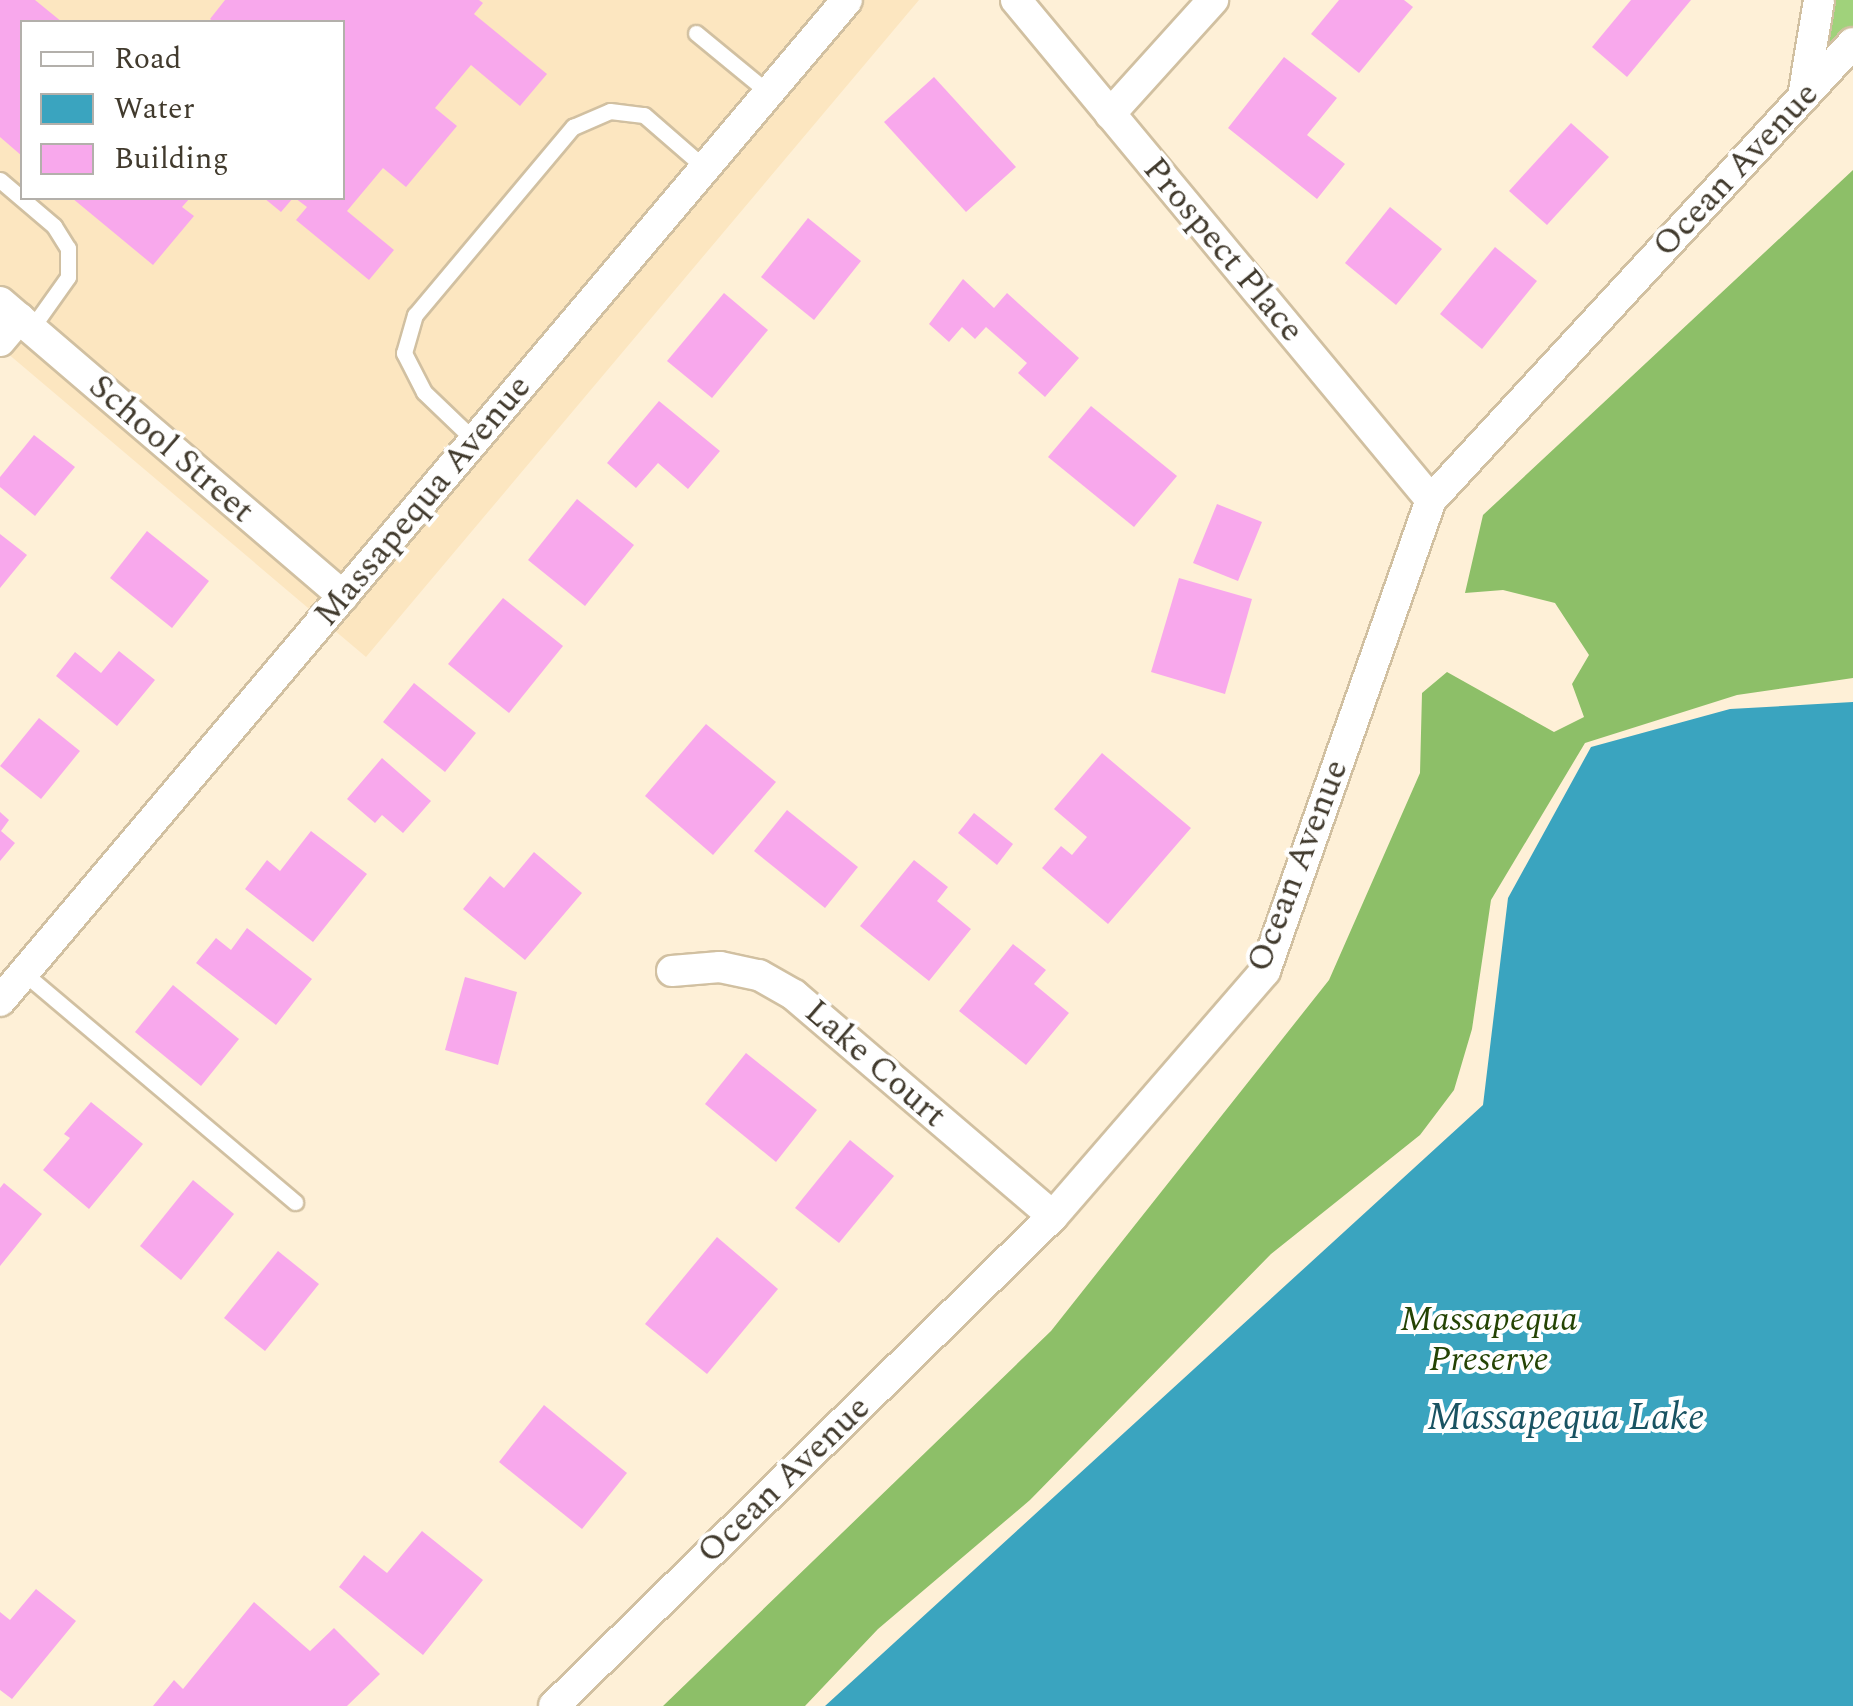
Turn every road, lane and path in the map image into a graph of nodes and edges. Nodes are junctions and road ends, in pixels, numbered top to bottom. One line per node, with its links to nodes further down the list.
1 (847, 0): 7 (street, Massapequa Avenue)
2 (1016, 0): 9 (street, Prospect Place)
3 (1214, 0): 9 (street)
4 (1819, 0): 8 (street)
5 (696, 33): 7 (lane)
6 (1853, 43): 8 (street, Ocean Avenue)
7 (769, 92): 10 (street, Massapequa Avenue)
8 (1803, 97): 16 (street, Ocean Avenue)
9 (1110, 114): 16 (street, Prospect Place)
10 (705, 168): 15 (street, Massapequa Avenue); 15 (lane)
11 (0, 180): 12 (lane)
12 (20, 197)
13 (23, 200): 14 (lane)
14 (13, 323): 17 (street, School Street)
15 (474, 440): 17 (street, Massapequa Avenue)
16 (1431, 500): 22 (street, Ocean Avenue)
17 (342, 596): 19 (street, Massapequa Avenue)
18 (672, 971): 22 (street, Lake Court)
19 (24, 973): 20 (street, Massapequa Avenue); 21 (lane)
20 (0, 1002)
21 (296, 1202)
22 (1053, 1216): 23 (street, Ocean Avenue)
23 (554, 1706)

